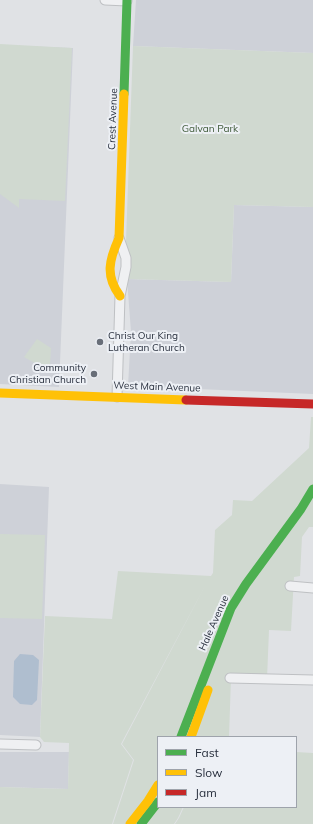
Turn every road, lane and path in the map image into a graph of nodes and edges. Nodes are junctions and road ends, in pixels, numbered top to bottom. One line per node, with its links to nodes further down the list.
1 (105, 0): 2 (street)
2 (127, 1): 3 (main road, Crest Avenue)
3 (119, 238): 4 (street, Crest Avenue); 4 (main road, Crest Avenue)
4 (120, 296): 6 (street, Crest Avenue)
5 (0, 393): 6 (main road, West Main Avenue)
6 (117, 397): 7 (main road, West Main Avenue)
7 (313, 404)
8 (313, 489): 14 (main road, Hale Avenue)
9 (313, 506): 15 (main road, Hale Avenue)
10 (290, 586): 11 (street)
11 (313, 588)
12 (230, 678): 13 (street)
13 (313, 680)
14 (181, 736)
15 (191, 736)
16 (0, 744): 17 (street)
17 (36, 745)
18 (157, 787): 20 (main road)
19 (157, 803): 21 (main road)
20 (130, 824)
21 (141, 824)

